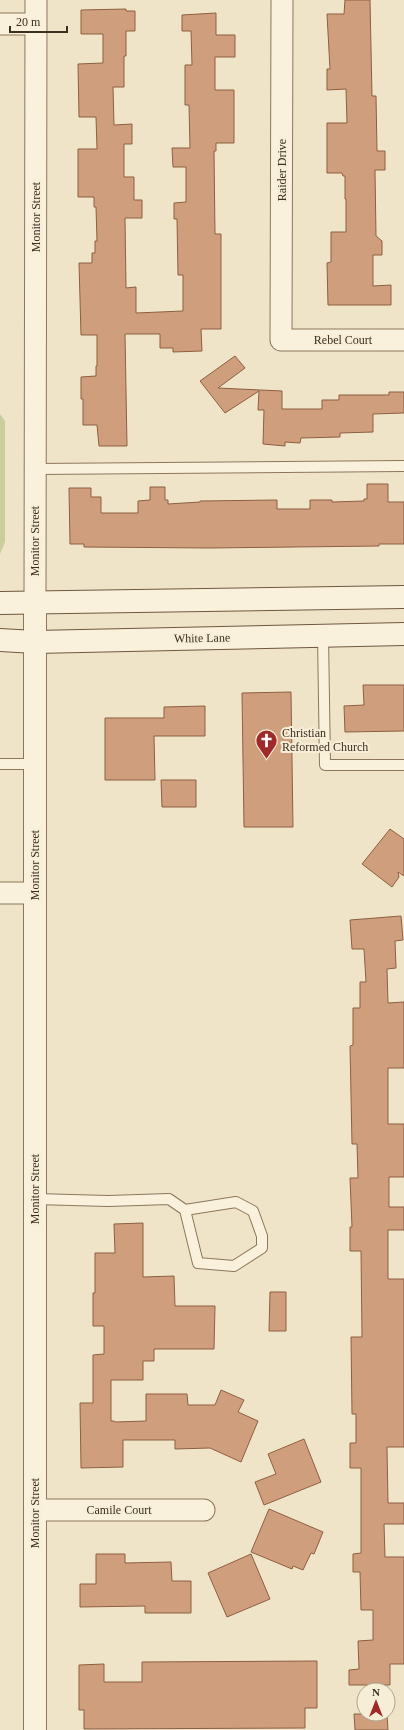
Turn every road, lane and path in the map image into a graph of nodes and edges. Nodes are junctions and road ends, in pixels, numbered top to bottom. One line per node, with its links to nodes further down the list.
1 (36, 0): 4 (street, Monitor Street)
2 (282, 0): 5 (street, Raider Drive)
3 (0, 24): 4 (street)
4 (36, 24): 8 (street, Monitor Street)
5 (281, 340): 6 (street, Rebel Court)
6 (404, 340)
7 (404, 466): 8 (lane)
8 (36, 469): 11 (street, Monitor Street)
9 (404, 597): 11 (street)
10 (0, 602): 11 (street)
11 (35, 602): 15 (street, Monitor Street)
12 (404, 634): 13 (street, White Lane)
13 (323, 635): 15 (street, White Lane); 18 (lane)
14 (0, 640): 15 (street, White Lane)
15 (35, 642): 17 (street, Monitor Street)
16 (0, 764): 17 (lane)
17 (35, 764): 20 (street, Monitor Street)
18 (404, 765)
19 (0, 893): 20 (street)
20 (35, 893): 21 (street, Monitor Street)
21 (35, 1199): 22 (lane); 23 (street, Monitor Street)
22 (185, 1210): 22 (lane)
23 (35, 1510): 24 (street, Camile Court); 25 (street, Monitor Street)
24 (204, 1510)
25 (35, 1730)

